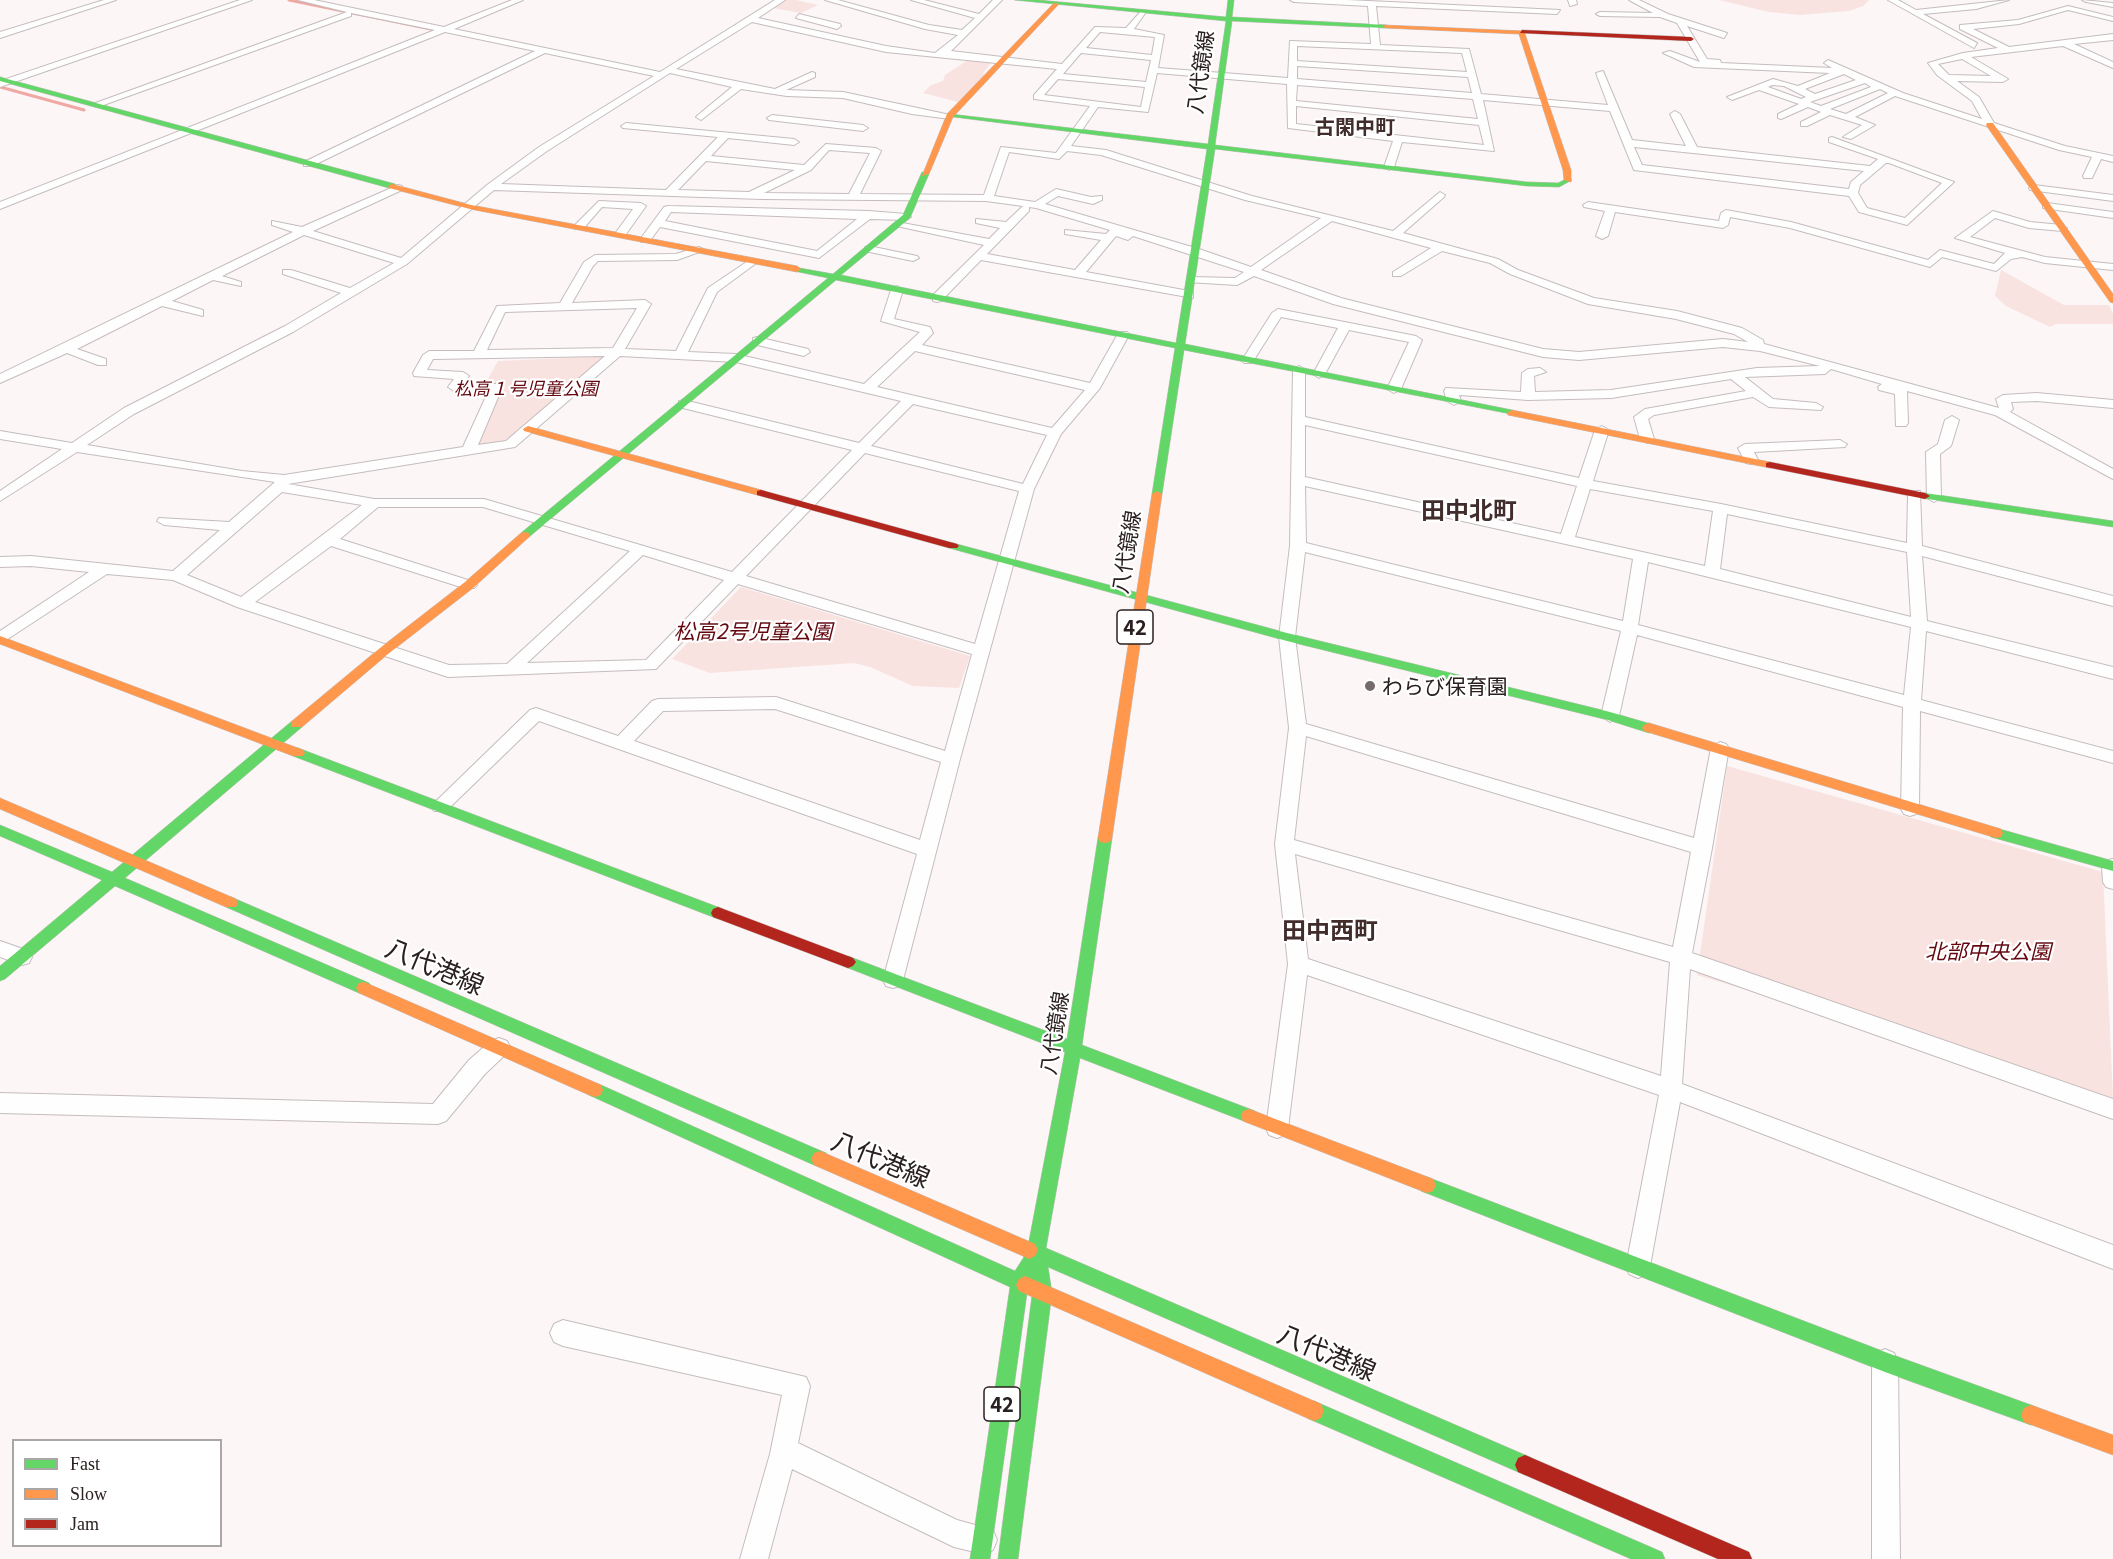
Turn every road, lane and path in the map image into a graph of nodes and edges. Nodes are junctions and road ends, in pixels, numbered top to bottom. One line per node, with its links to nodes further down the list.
1 (112, 0): 43 (street)
2 (248, 0): 78 (street)
3 (302, 0): 37 (street)
4 (519, 0): 37 (street)
5 (781, 0): 35 (street)
6 (915, 0): 30 (street)
7 (998, 0): 30 (street)
8 (1018, 0): 17 (street)
9 (1230, 0): 31 (street, 八代鏡線 / 42)
10 (1294, 0): 20 (street)
11 (1511, 0): 22 (street)
12 (1633, 0): 29 (street)
13 (2005, 0): 25 (street)
14 (2071, 0): 21 (street)
15 (2086, 0): 21 (street)
16 (1932, 1): 18 (street)
17 (1057, 2): 23 (street); 61 (street)
18 (1895, 2): 25 (street)
19 (823, 3): 28 (street); 42 (street)
20 (1372, 4): 22 (street); 36 (street)
21 (2113, 7)
22 (1514, 10): 24 (street); 40 (street)
23 (1142, 12): 31 (street); 39 (street)
24 (1557, 12)
25 (1916, 12): 57 (street)
26 (348, 14): 97 (street)
27 (1600, 14): 29 (street)
28 (799, 16): 34 (street); 38 (street)
29 (1665, 16): 33 (street)
30 (981, 17): 42 (street)
31 (1229, 19): 36 (street); 75 (street, 八代鏡線 / 42)
32 (2113, 20): 54 (street)
33 (1681, 22): 44 (street); 48 (street)
34 (779, 25): 35 (street); 56 (street)
35 (747, 26): 70 (street)
36 (1375, 26): 40 (street); 52 (street)
37 (443, 30): 53 (street); 112 (street)
38 (850, 30)
39 (1128, 32): 55 (street); 60 (street)
40 (1522, 32): 48 (street); 93 (street)
41 (861, 33): 56 (street)
42 (964, 33): 56 (street)
43 (0, 35)
44 (1724, 35)
45 (780, 36): 47 (street)
46 (2113, 37): 49 (street)
47 (789, 38)
48 (1691, 39): 66 (street)
49 (2095, 39): 50 (street); 51 (street)
50 (2061, 42): 54 (street); 63 (street)
51 (2113, 46)
52 (1376, 47): 62 (street); 73 (street)
53 (546, 49): 70 (street); 127 (street)
54 (2007, 49): 57 (street)
55 (1079, 50): 60 (street); 65 (street)
56 (946, 51): 61 (street)
57 (1986, 52): 59 (street)
58 (1667, 53): 64 (street)
59 (1963, 56): 76 (street); 76 (street)
60 (1155, 58): 68 (street)
61 (1002, 59): 65 (street); 102 (street)
62 (1292, 63): 73 (street); 79 (street)
63 (2113, 65)
64 (1721, 66): 67 (street); 80 (street)
65 (1064, 67): 74 (street)
66 (1841, 68): 69 (street); 77 (street); 85 (street); 88 (street)
67 (1783, 69): 69 (street); 80 (street)
68 (1153, 70): 75 (street); 81 (street)
69 (1814, 70): 83 (street)
70 (667, 73): 82 (street); 135 (street)
71 (1600, 73): 98 (street)
72 (812, 75): 86 (street)
73 (1471, 75): 90 (street)
74 (1056, 76): 81 (street); 96 (street)
75 (1222, 76): 79 (street); 120 (street, 八代鏡線 / 42)
76 (1947, 78): 108 (street)
77 (1864, 80): 84 (street); 92 (street)
78 (2, 82): 97 (street)
79 (1292, 82): 90 (street); 95 (street)
80 (1759, 83): 83 (street); 91 (street)
81 (1150, 85): 96 (street)
82 (738, 86): 86 (street); 104 (street)
83 (1777, 86): 85 (street); 92 (street); 94 (street)
84 (1878, 87): 88 (street); 100 (street)
85 (1798, 89): 92 (street)
86 (777, 91): 87 (street)
87 (799, 93): 89 (street); 111 (street)
88 (1895, 93): 105 (street); 108 (street)
89 (843, 95): 99 (street); 102 (street)
90 (1478, 97): 93 (street); 106 (street)
91 (1732, 97)
92 (1808, 101): 100 (street); 103 (street)
93 (1544, 102): 98 (street); 128 (street)
94 (1758, 102)
95 (1291, 103): 106 (street); 116 (street)
96 (1096, 104): 113 (street)
97 (95, 105): 112 (street)
98 (1614, 108): 119 (street)
99 (828, 109)
100 (1825, 111): 105 (street); 107 (street)
101 (1675, 114): 122 (street)
102 (950, 116): 113 (street); 152 (street)
103 (1781, 116)
104 (701, 117)
105 (1847, 118): 110 (street); 115 (street)
106 (1483, 122): 116 (street)
107 (1804, 124)
108 (1990, 125): 123 (street); 137 (street)
109 (626, 126): 114 (street)
110 (1831, 127)
111 (863, 128)
112 (190, 130): 127 (street); 148 (street)
113 (1078, 130): 120 (street); 121 (street)
114 (726, 135): 118 (street); 124 (street)
115 (1848, 137)
116 (1398, 139): 128 (street)
117 (1832, 140): 126 (street)
118 (794, 142)
119 (1628, 143): 122 (street); 139 (street)
120 (1211, 146): 128 (street); 133 (street, 八代鏡線 / 42)
121 (1065, 148): 133 (street); 143 (street)
122 (1693, 150): 130 (street)
123 (2098, 156): 125 (street); 134 (street)
124 (704, 158): 129 (street); 131 (street)
125 (2113, 159)
126 (1890, 160): 130 (street); 139 (street)
127 (308, 164): 136 (street)
128 (1389, 167)
129 (807, 168): 141 (street); 142 (street)
130 (1873, 169): 139 (street)
131 (683, 180): 132 (street); 138 (street)
132 (702, 181)
133 (1206, 184): 155 (street); 173 (street, 八代鏡線 / 42)
134 (2091, 186): 137 (street); 145 (street)
135 (491, 187): 138 (street); 150 (street)
136 (398, 188): 150 (street); 162 (street)
137 (2034, 188): 149 (street)
138 (670, 192): 141 (street)
139 (1853, 193)
140 (1440, 195): 165 (street)
141 (749, 196): 142 (street)
142 (853, 197): 152 (street)
143 (988, 198): 146 (street); 152 (street)
144 (1098, 198): 146 (street)
145 (2113, 198)
146 (1037, 205): 173 (street)
147 (1588, 205): 151 (street)
148 (0, 206)
149 (2047, 206): 154 (street); 161 (street)
150 (470, 207): 160 (street); 178 (street)
151 (1611, 208): 166 (street); 174 (street)
152 (908, 211): 153 (street); 159 (street); 169 (street); 171 (street)
153 (869, 214): 158 (street); 158 (street)
154 (2113, 215)
155 (1330, 217): 165 (street); 182 (street)
156 (980, 221): 159 (street)
157 (276, 223): 162 (street)
158 (658, 223): 168 (street)
159 (1009, 226): 169 (street)
160 (579, 227): 164 (street); 164 (street)
161 (2062, 228): 174 (street); 179 (street)
162 (303, 231): 178 (street); 185 (street)
163 (1069, 232): 167 (street)
164 (620, 235): 168 (street)
165 (1395, 235): 170 (street)
166 (1602, 236)
167 (1109, 238): 173 (street); 183 (street)
168 (645, 240): 172 (street)
169 (993, 243): 175 (street)
170 (1440, 247): 184 (street); 202 (street)
171 (869, 249): 176 (street); 186 (street)
172 (699, 250): 177 (street); 195 (street)
173 (1194, 254): 182 (street); 187 (street, 八代鏡線 / 42)
174 (2022, 254): 179 (street)
175 (980, 256): 183 (street); 192 (street)
176 (913, 258)
177 (751, 261): 186 (street); 206 (street)
178 (403, 262): 190 (street)
179 (2087, 263): 180 (street); 193 (street)
180 (2113, 267)
181 (287, 272): 190 (street)
182 (1255, 272): 187 (street); 202 (street)
183 (1078, 274): 191 (street)
184 (1397, 274)
185 (211, 276): 188 (street); 194 (street)
186 (837, 277): 189 (street); 199 (street)
187 (1191, 279): 191 (street, 八代鏡線 / 42)
188 (237, 284)
189 (897, 290): 192 (street); 200 (street)
190 (352, 292): 239 (street)
191 (1189, 295): 201 (street, 八代鏡線 / 42)
192 (937, 298): 198 (street)
193 (2113, 300)
194 (160, 301): 196 (street); 203 (street)
195 (564, 306): 204 (street); 207 (street)
196 (199, 313)
197 (1345, 326): 209 (street); 214 (street); 219 (street)
198 (1123, 335): 201 (street); 217 (street)
199 (757, 341): 205 (street); 208 (street)
200 (911, 346): 217 (street); 218 (street)
201 (1182, 347): 209 (street); 272 (street, 八代鏡線 / 42)
202 (1761, 347): 211 (street)
203 (66, 349): 210 (street); 216 (street)
204 (617, 352): 206 (street); 207 (street); 233 (street)
205 (804, 352)
206 (681, 353): 208 (street)
207 (478, 355): 241 (street)
208 (736, 358): 218 (street); 225 (street)
209 (1248, 360): 212 (street)
210 (102, 362)
211 (1826, 367): 215 (street); 228 (street); 232 (street)
212 (1299, 370): 214 (street); 230 (street)
213 (1528, 372): 221 (street)
214 (1319, 374): 219 (street)
215 (1734, 375): 220 (street); 221 (street)
216 (0, 379)
217 (1094, 388): 235 (street)
218 (867, 389): 222 (street)
219 (1394, 389): 223 (street)
220 (1756, 393): 227 (street); 237 (street)
221 (1528, 396): 223 (street)
222 (909, 400): 235 (street); 240 (street)
223 (1454, 401): 234 (street)
224 (2098, 403): 226 (street); 228 (street); 229 (street)
225 (684, 404): 240 (street); 242 (street)
226 (2113, 404)
227 (1816, 407)
228 (2000, 412): 244 (street)
229 (2113, 417)
230 (1298, 418): 245 (street); 247 (street)
231 (1952, 420): 251 (street)
232 (1901, 423)
233 (528, 429): 241 (street); 242 (street)
234 (1602, 430): 237 (street); 247 (street)
235 (1055, 433): 248 (street)
236 (0, 435): 239 (street)
237 (1647, 440): 243 (street)
238 (1832, 443): 243 (street)
239 (75, 446): 246 (street); 250 (street)
240 (863, 448): 248 (street); 253 (street)
241 (468, 452): 246 (street)
242 (624, 454): 253 (street); 255 (street)
243 (1751, 460): 249 (street)
244 (2113, 475)
245 (1298, 480): 260 (street); 261 (street)
246 (281, 483): 252 (street); 258 (street)
247 (1585, 484): 254 (street); 260 (street)
248 (1027, 489): 265 (street)
249 (1915, 494): 251 (street); 263 (street)
250 (0, 497)
251 (1934, 498): 257 (street)
252 (374, 503): 255 (street); 259 (street)
253 (806, 506): 265 (street); 270 (street)
254 (1721, 508): 263 (street); 268 (street)
255 (542, 520): 262 (street); 271 (street)
256 (164, 521): 258 (street)
257 (2113, 524)
258 (232, 527): 269 (street)
259 (330, 540): 271 (street); 274 (street)
260 (1567, 540): 264 (street)
261 (1298, 546): 276 (street); 277 (street)
262 (641, 549): 270 (street); 281 (street)
263 (1914, 549): 273 (street); 275 (street)
264 (1641, 556): 268 (street); 276 (street)
265 (1007, 561): 272 (street); 280 (street)
266 (0, 562): 267 (street)
267 (104, 569): 269 (street); 278 (street)
268 (1712, 572): 275 (street)
269 (176, 576): 274 (street)
270 (736, 577): 280 (street); 281 (street)
271 (470, 585): 279 (street)
272 (1140, 596): 277 (street); 308 (street, 八代鏡線 / 42)
273 (2113, 601)
274 (243, 603): 279 (street)
275 (1919, 622): 282 (street); 283 (street)
276 (1630, 628): 283 (street); 284 (street)
277 (1287, 637): 284 (street); 285 (street)
278 (0, 640): 287 (street)
279 (384, 651): 281 (street); 287 (street)
280 (981, 651): 290 (street)
281 (511, 669)
282 (2113, 673)
283 (1912, 705): 289 (street); 293 (street)
284 (1610, 716): 288 (street)
285 (1298, 728): 295 (street); 296 (street)
286 (621, 744): 290 (street); 292 (street); 297 (street)
287 (273, 746): 292 (street); 298 (street)
288 (1720, 748): 293 (street); 296 (street)
289 (2113, 757)
290 (951, 759): 297 (street)
291 (0, 803): 298 (street, 八代港線)
292 (440, 806): 306 (street)
293 (1910, 808): 299 (street)
294 (0, 830): 300 (street)
295 (1284, 843): 303 (street); 304 (street)
296 (1703, 848): 303 (street)
297 (927, 850): 306 (street)
298 (133, 861): 300 (street); 313 (street, 八代港線)
299 (2113, 872)
300 (111, 879): 302 (street); 307 (street)
301 (0, 950): 302 (street)
302 (22, 957): 305 (street)
303 (1681, 957): 309 (street); 311 (street)
304 (1298, 964): 309 (street); 312 (street)
305 (0, 975)
306 (893, 980): 308 (street)
307 (499, 1047): 310 (street); 316 (street)
308 (1074, 1048): 312 (street); 313 (street, 八代鏡線 / 42)
309 (1671, 1089): 314 (street); 315 (street)
310 (0, 1103)
311 (2113, 1109)
312 (1277, 1128): 315 (street)
313 (1035, 1252): 316 (street, 八代鏡線 / 42); 317 (street, 八代鏡線 / 42); 326 (street, 八代港線)
314 (2113, 1257)
315 (1638, 1266): 319 (street)
316 (1020, 1281): 317 (street); 322 (street, 八代鏡線 / 42)
317 (1043, 1293): 323 (street, 八代鏡線 / 42); 325 (street)
318 (563, 1334): 321 (street)
319 (1885, 1362): 320 (street); 327 (street)
320 (2113, 1445)
321 (783, 1454): 322 (street); 324 (street)
322 (982, 1550): 323 (street)
323 (1018, 1556)
324 (754, 1559)
325 (1655, 1559)
326 (1742, 1559)
327 (1886, 1559)

